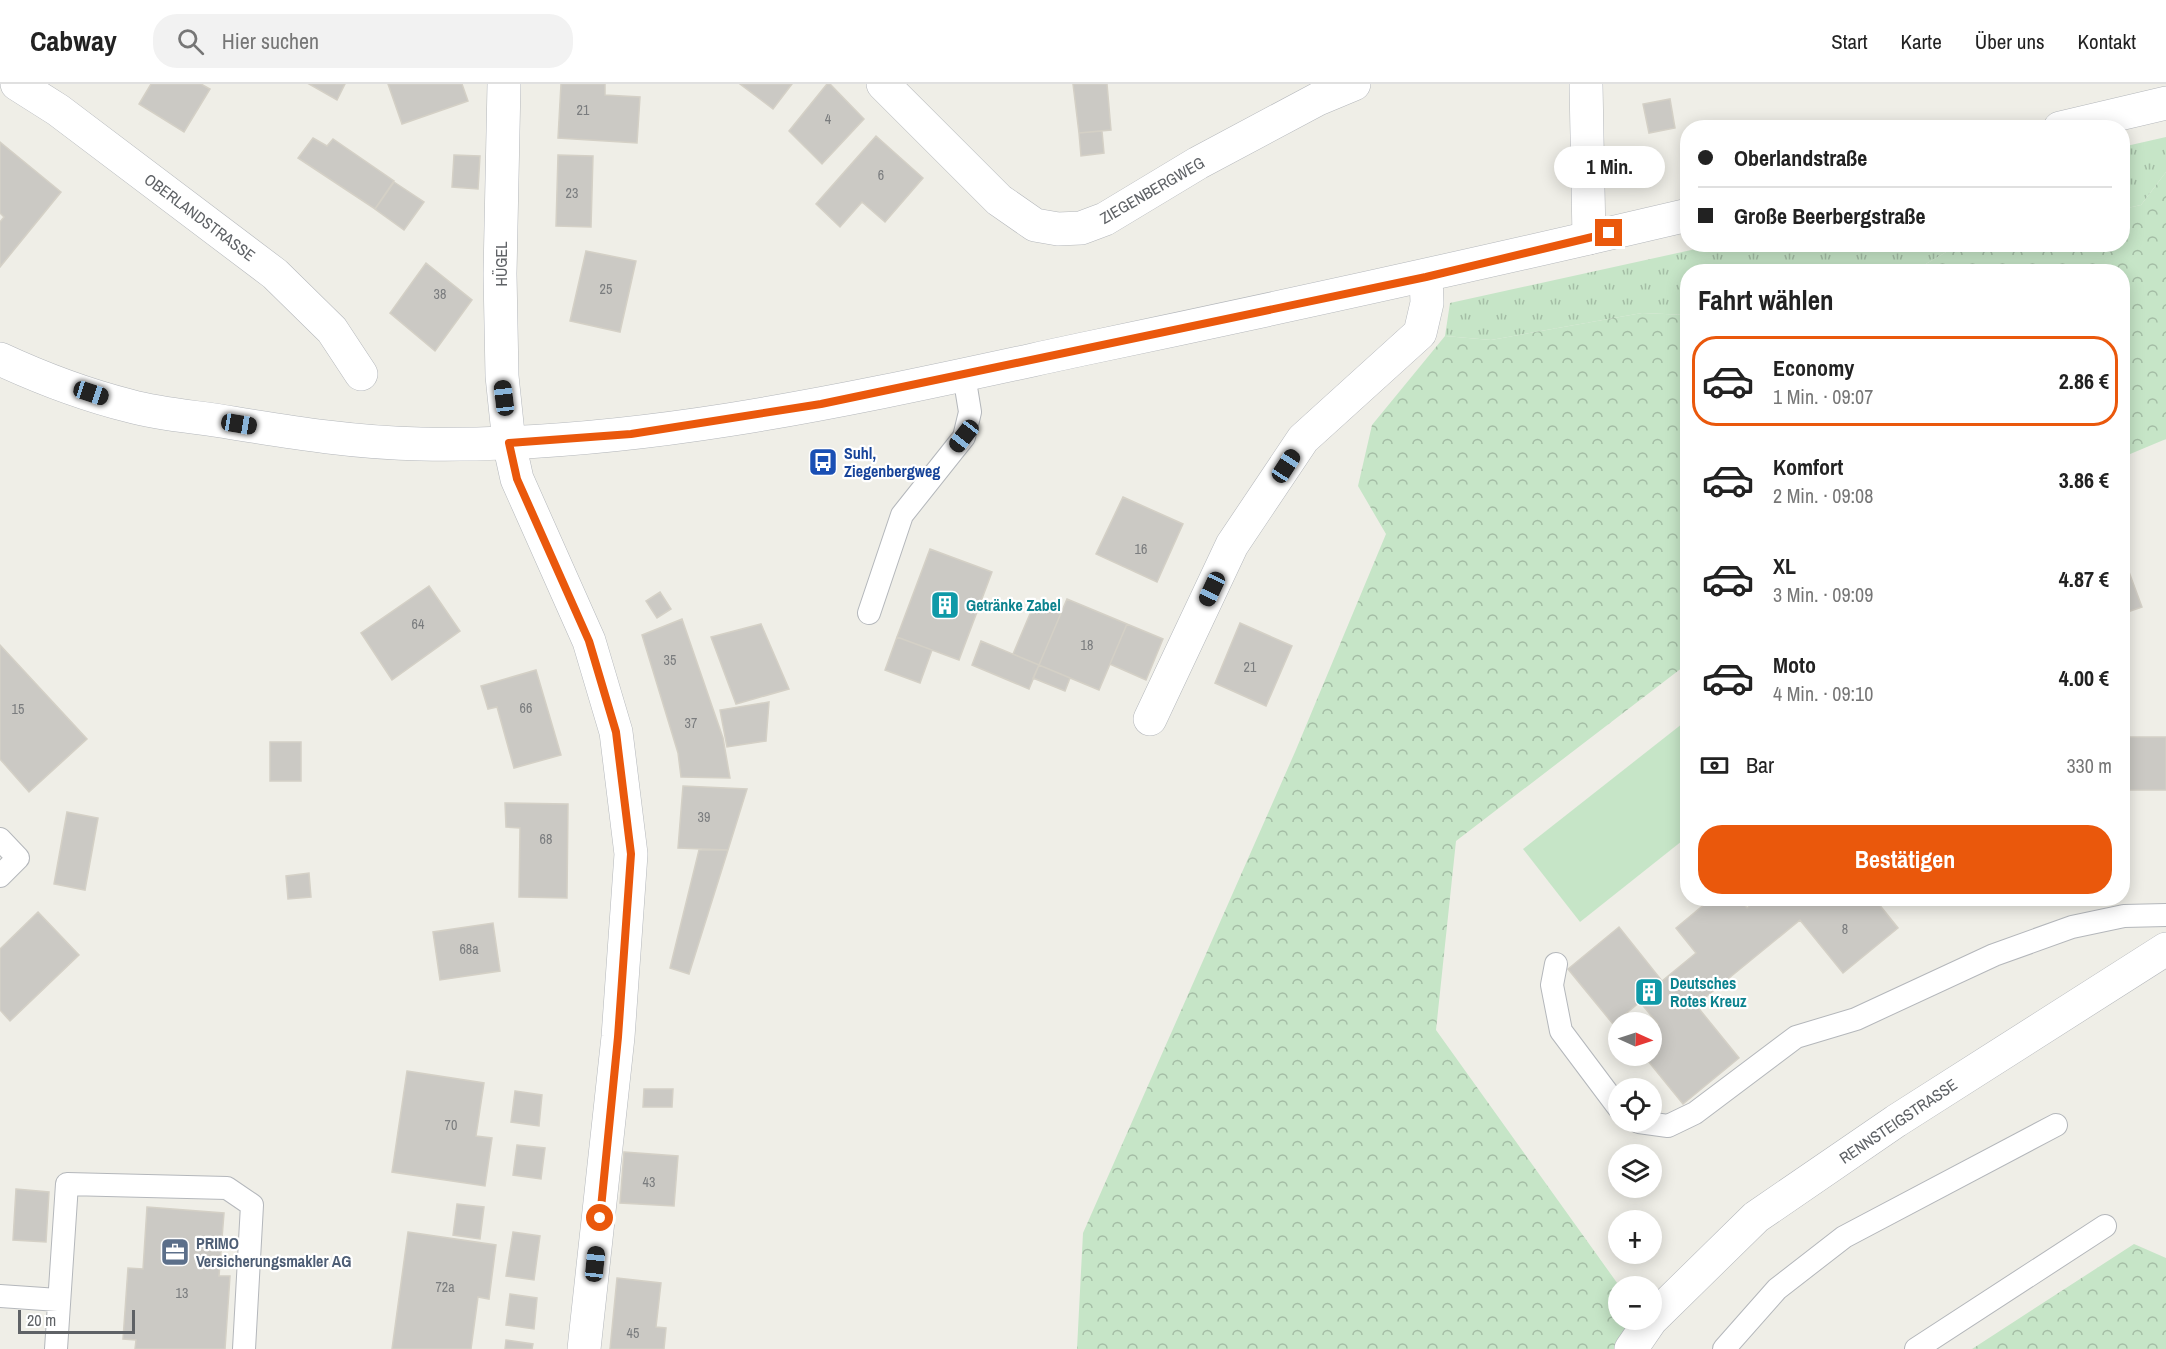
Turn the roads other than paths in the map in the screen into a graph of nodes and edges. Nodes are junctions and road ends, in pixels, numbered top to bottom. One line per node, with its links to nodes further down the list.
1 (17, 84): 12 (street, OBERLANDSTRASSE)
2 (504, 84): 14 (street, HÜGEL)
3 (883, 84): 4 (street, ZIEGENBERGWEG)
4 (1354, 84)
5 (1586, 84): 9 (street)
6 (2166, 103): 7 (street)
7 (2094, 120)
8 (1680, 217): 9 (street)
9 (1589, 238): 10 (street)
10 (1426, 277): 13 (street); 16 (street)
11 (0, 359): 14 (street)
12 (361, 374)
13 (964, 375): 14 (street); 15 (lane)
14 (509, 443): 32 (street)
15 (869, 613)
16 (1150, 719)
17 (0, 839): 18 (lane)
18 (0, 876)
19 (2166, 915): 23 (lane)
20 (2166, 949): 28 (street, RENNSTEIGSTRASSE)
21 (1556, 964): 22 (lane)
22 (1608, 1094)
23 (1662, 1125)
24 (2056, 1125): 34 (lane)
25 (2105, 1226): 35 (lane)
26 (0, 1296): 27 (lane)
27 (58, 1300): 30 (lane); 31 (lane)
28 (1662, 1309)
29 (1644, 1330): 33 (street, RENNSTEIGSTRASSE)
30 (56, 1349)
31 (244, 1349)
32 (584, 1349)
33 (1631, 1349)
34 (1724, 1349)
35 (1916, 1349)

